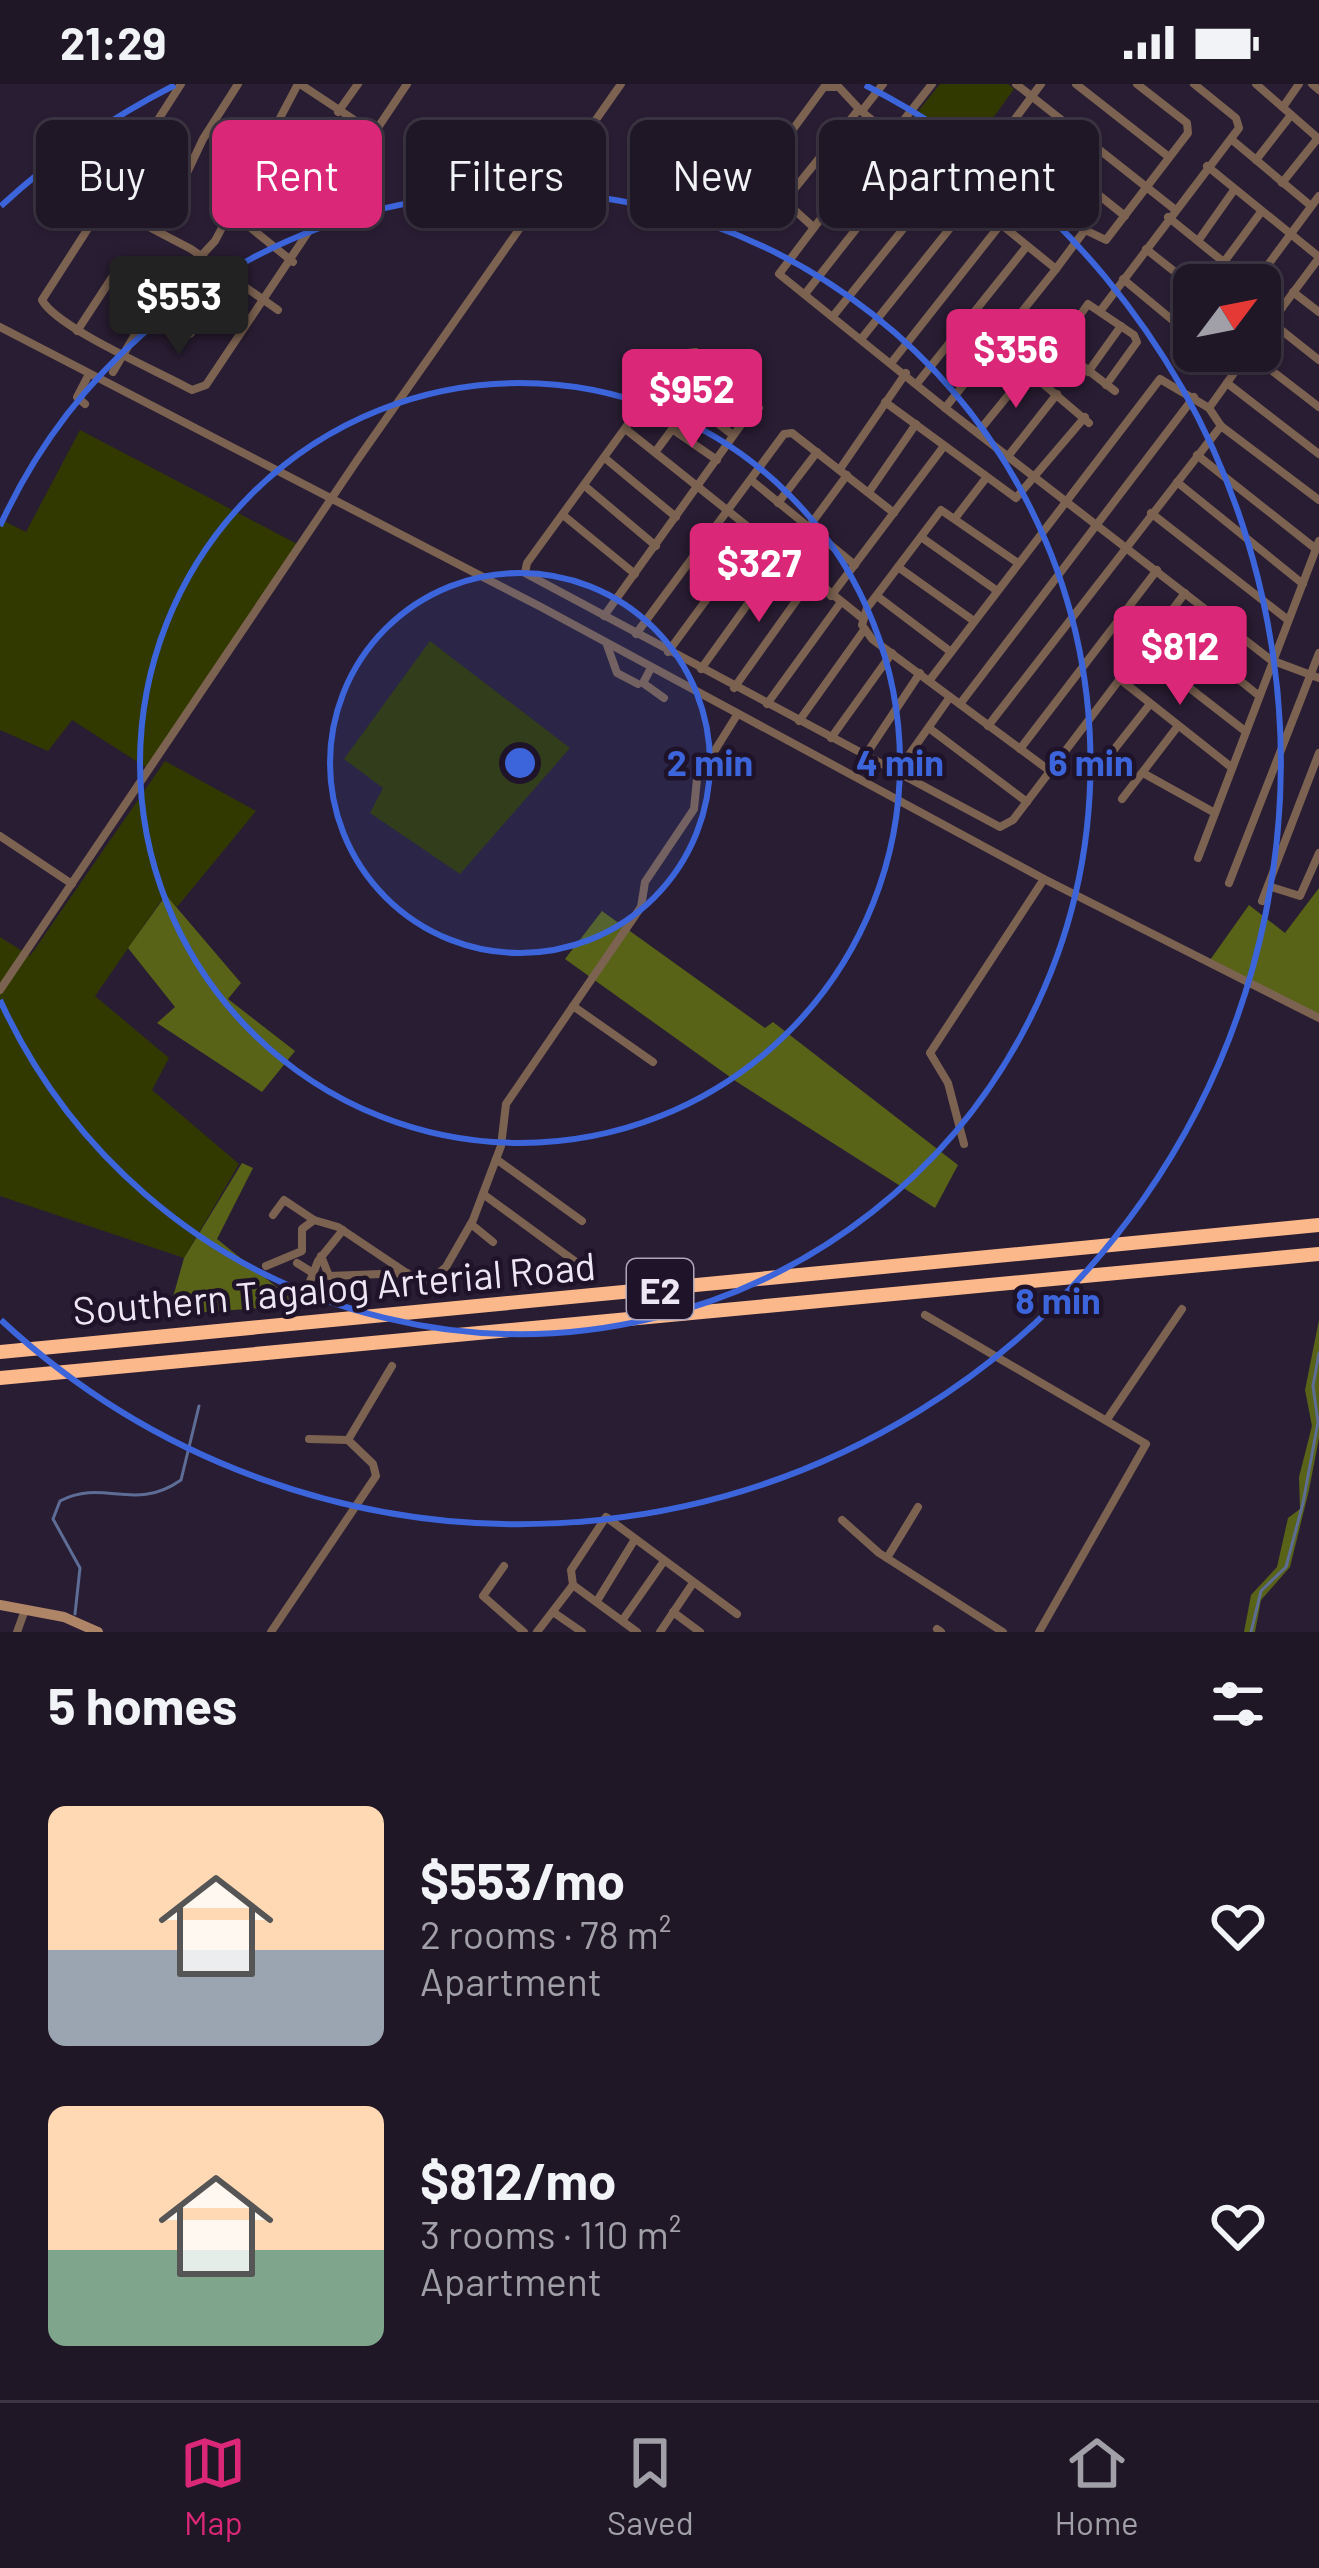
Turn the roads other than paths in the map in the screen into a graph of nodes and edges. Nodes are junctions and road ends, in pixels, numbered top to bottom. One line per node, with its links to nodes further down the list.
1 (181, 84): 23 (street)
2 (238, 84): 60 (street)
3 (299, 84): 22 (street); 24 (street)
4 (358, 84): 22 (street)
5 (407, 84): 29 (street)
6 (621, 84): 137 (street)
7 (883, 84): 20 (street)
8 (932, 84): 27 (street)
9 (1016, 84): 19 (street)
10 (1041, 84): 19 (street)
11 (1076, 84): 33 (street)
12 (1137, 84): 33 (street)
13 (1194, 84): 32 (street)
14 (1256, 84): 21 (street)
15 (1300, 84): 21 (street)
16 (1312, 84): 18 (street)
17 (836, 86): 20 (street); 30 (street)
18 (1319, 90)
19 (1032, 96): 28 (street); 37 (street)
20 (860, 110): 26 (street); 38 (street)
21 (1287, 111): 31 (street); 34 (street)
22 (338, 112): 25 (street)
23 (158, 120)
24 (280, 120)
25 (351, 120)
26 (873, 120)
27 (901, 120)
28 (1015, 120)
29 (382, 122)
30 (795, 127)
31 (1319, 138): 36 (street)
32 (1231, 140): 34 (street); 35 (street)
33 (1169, 157): 37 (street)
34 (1256, 160): 36 (street)
35 (1208, 166): 39 (street); 45 (street)
36 (1282, 183): 42 (street)
37 (1146, 185): 45 (street); 47 (street)
38 (795, 189)
39 (1234, 190): 44 (street); 63 (street)
40 (1099, 195): 47 (street)
41 (1319, 196): 42 (street)
42 (1311, 206): 62 (street)
43 (795, 212): 48 (street)
44 (1261, 212): 62 (street); 69 (street)
45 (1171, 213): 63 (street); 65 (street)
46 (819, 216): 48 (street)
47 (1125, 216): 61 (street)
48 (812, 224): 77 (street)
49 (88, 228): 89 (street)
50 (156, 228): 60 (street)
51 (221, 228): 66 (street)
52 (251, 228): 68 (street)
53 (315, 228): 68 (street)
54 (856, 228): 77 (street)
55 (904, 228): 84 (street)
56 (950, 228): 91 (street)
57 (998, 228): 96 (street)
58 (1004, 228): 64 (street)
59 (1082, 228): 61 (street)
60 (160, 230): 66 (street)
61 (1085, 230): 72 (street)
62 (1289, 235): 67 (street); 71 (street)
63 (1198, 241): 69 (street)
64 (1027, 246): 72 (street); 105 (street)
65 (1146, 248): 73 (street); 74 (street)
66 (203, 257): 75 (street); 78 (street)
67 (1318, 261): 76 (street)
68 (293, 262): 78 (street)
69 (1224, 262): 70 (street)
70 (1227, 264)
71 (1268, 264)
72 (1056, 269): 93 (street)
73 (1173, 270)
74 (1124, 279): 81 (street); 85 (street)
75 (166, 291): 83 (street); 83 (street); 89 (street)
76 (1293, 292): 79 (street); 82 (street)
77 (805, 293): 84 (street)
78 (266, 303): 80 (street); 94 (street)
79 (1282, 308)
80 (278, 310)
81 (1101, 310): 86 (street); 92 (street)
82 (1319, 312)
83 (147, 314): 94 (street)
84 (834, 315): 91 (street)
85 (1173, 320)
86 (1121, 326): 100 (street); 100 (street)
87 (0, 328): 104 (street)
88 (1281, 330): 95 (street)
89 (76, 331): 94 (street)
90 (1045, 337): 92 (street)
91 (862, 338): 96 (street)
92 (1057, 347): 100 (street)
93 (994, 350): 98 (street); 113 (street)
94 (124, 351): 99 (street)
95 (1319, 360)
96 (892, 362): 103 (street)
97 (716, 370): 110 (street); 118 (street); 120 (street)
98 (1028, 370): 107 (street); 119 (street)
99 (113, 372)
100 (1088, 372)
101 (1235, 372): 106 (street)
102 (1274, 372): 112 (street)
103 (906, 373): 105 (street); 109 (street)
104 (89, 374): 111 (street); 137 (street)
105 (918, 382): 113 (street)
106 (1227, 383): 114 (street); 125 (street)
107 (1057, 394): 124 (street); 130 (street)
108 (1194, 397): 114 (street); 138 (street); 147 (street)
109 (885, 402): 115 (street); 129 (street)
110 (692, 403): 117 (street); 120 (street)
111 (85, 404)
112 (1319, 407)
113 (945, 408): 119 (street)
114 (1209, 408): 116 (street)
115 (916, 424): 121 (street); 136 (street)
116 (1220, 426): 126 (street); 139 (street)
117 (672, 428): 122 (street); 128 (street)
118 (627, 430): 122 (street); 127 (street)
119 (979, 431): 124 (street)
120 (734, 436): 128 (street)
121 (944, 446): 131 (street); 142 (street)
122 (656, 451): 134 (street)
123 (818, 452): 129 (street); 132 (street); 140 (street)
124 (1009, 454): 130 (street)
125 (1319, 454)
126 (1197, 455): 133 (street); 151 (street)
127 (606, 459): 135 (street); 145 (street)
128 (717, 460): 134 (street)
129 (844, 472): 136 (street); 148 (street)
130 (1039, 476): 131 (street); 138 (street)
131 (986, 478): 146 (street)
132 (751, 480): 140 (street); 141 (street)
133 (1177, 482): 143 (street); 161 (street)
134 (699, 485): 141 (street); 145 (street)
135 (586, 487): 144 (street); 152 (street)
136 (869, 492): 142 (street)
137 (330, 500): 174 (street); 218 (street)
138 (1068, 500): 147 (street); 155 (street)
139 (1319, 500)
140 (778, 503): 148 (street)
141 (727, 510): 149 (street); 173 (street)
142 (894, 513): 156 (street)
143 (1151, 513): 153 (street); 170 (street)
144 (563, 515): 159 (street); 167 (street)
145 (676, 517): 152 (street)
146 (956, 517): 150 (street); 155 (street)
147 (1097, 524): 153 (street); 193 (street)
148 (808, 528): 156 (street)
149 (756, 532): 154 (street); 176 (street)
150 (921, 537): 157 (street); 162 (street)
151 (1317, 545): 161 (street)
152 (656, 546): 159 (street)
153 (1126, 547): 158 (street); 197 (street)
154 (783, 555): 160 (street); 182 (street)
155 (1018, 563): 162 (street)
156 (855, 566): 164 (street)
157 (898, 567): 165 (street); 171 (street)
158 (1157, 570): 163 (street); 202 (street)
159 (635, 574): 167 (street)
160 (811, 580): 164 (street); 188 (street)
161 (1303, 584): 170 (street)
162 (996, 590): 171 (street)
163 (1185, 593): 169 (street); 180 (street)
164 (831, 596): 166 (street)
165 (877, 596): 168 (street); 177 (street)
166 (841, 602): 168 (street); 192 (street)
167 (604, 616): 173 (street)
168 (861, 616): 172 (street)
169 (1165, 620): 175 (street); 189 (street)
170 (1288, 620): 180 (street)
171 (974, 621): 177 (street)
172 (864, 630): 179 (street); 196 (street)
173 (636, 634): 176 (street)
174 (607, 644): 181 (street); 187 (street)
175 (1142, 651): 185 (street); 200 (street)
176 (668, 652): 182 (street)
177 (951, 652): 186 (street)
178 (1319, 652): 184 (street)
179 (892, 653): 183 (street); 201 (street)
180 (1270, 660): 184 (street); 189 (street)
181 (652, 668): 191 (street); 195 (street)
182 (701, 669): 188 (street)
183 (920, 673): 186 (street); 204 (street)
184 (1315, 677): 217 (street)
185 (1120, 680): 194 (street); 206 (street)
186 (929, 681): 190 (street)
187 (638, 684)
188 (734, 688): 192 (street)
189 (1258, 694): 200 (street)
190 (950, 697): 193 (street); 199 (street)
191 (664, 698)
192 (767, 704): 196 (street)
193 (960, 704): 197 (street)
194 (1150, 704): 198 (street); 209 (street)
195 (737, 715): 216 (street); 222 (street)
196 (799, 721): 201 (street)
197 (988, 726): 202 (street)
198 (1178, 726): 205 (street); 208 (street)
199 (929, 728): 207 (street); 211 (street)
200 (1245, 731): 205 (street)
201 (831, 738): 204 (street)
202 (1019, 749): 206 (street)
203 (1319, 754): 219 (street)
204 (865, 756): 207 (street)
205 (1231, 767): 212 (street)
206 (1050, 771): 211 (street)
207 (897, 772): 211 (street)
208 (1143, 773): 210 (street); 212 (street)
209 (1094, 775)
210 (1122, 800)
211 (1028, 802)
212 (1215, 813): 215 (street)
213 (0, 836): 218 (street)
214 (1319, 853): 219 (street)
215 (1198, 858)
216 (1044, 879): 223 (street); 225 (street)
217 (1228, 883)
218 (72, 884): 221 (street)
219 (1268, 886): 220 (street)
220 (1262, 902)
221 (0, 990)
222 (573, 1006): 224 (street); 226 (street)
223 (1319, 1018)
224 (653, 1062)
225 (964, 1144)
226 (496, 1159): 227 (street); 230 (street)
227 (483, 1194): 231 (street); 238 (street)
228 (273, 1215): 229 (street)
229 (314, 1220): 233 (street); 239 (street)
230 (582, 1221)
231 (471, 1224): 234 (street); 241 (street)
232 (1319, 1225): 245 (highway, Southern Tagalog Arterial Road / E2)
233 (343, 1230): 236 (street); 241 (street)
234 (493, 1242)
235 (1319, 1254): 247 (highway, Southern Tagalog Arterial Road / E2)
236 (321, 1256): 240 (street); 241 (street)
237 (297, 1263): 240 (street)
238 (580, 1265)
239 (266, 1266)
240 (313, 1273): 242 (street)
241 (408, 1273)
242 (309, 1284)
243 (1181, 1309): 248 (street)
244 (926, 1315): 248 (street)
245 (0, 1352)
246 (392, 1366): 250 (street)
247 (0, 1378)
248 (1108, 1418): 276 (street)
249 (309, 1439): 250 (street)
250 (348, 1440): 268 (street)
251 (918, 1507): 254 (street)
252 (842, 1520): 254 (street)
253 (635, 1539): 255 (street); 258 (street); 259 (street)
254 (887, 1558): 275 (street)
255 (664, 1562): 257 (street); 265 (street)
256 (504, 1566): 269 (street)
257 (693, 1583): 263 (street); 264 (street)
258 (573, 1585): 259 (street); 262 (street)
259 (597, 1601): 265 (street)
260 (0, 1605): 261 (main road)
261 (25, 1610): 266 (street); 267 (main road)
262 (553, 1612): 270 (street); 271 (street)
263 (673, 1612): 273 (street); 274 (street)
264 (737, 1614)
265 (624, 1618): 272 (street)
266 (17, 1632)
267 (98, 1632)
268 (271, 1632)
269 (524, 1632)
270 (538, 1632)
271 (582, 1632)
272 (637, 1632)
273 (660, 1632)
274 (700, 1632)
275 (1004, 1632)
276 (1039, 1632)

